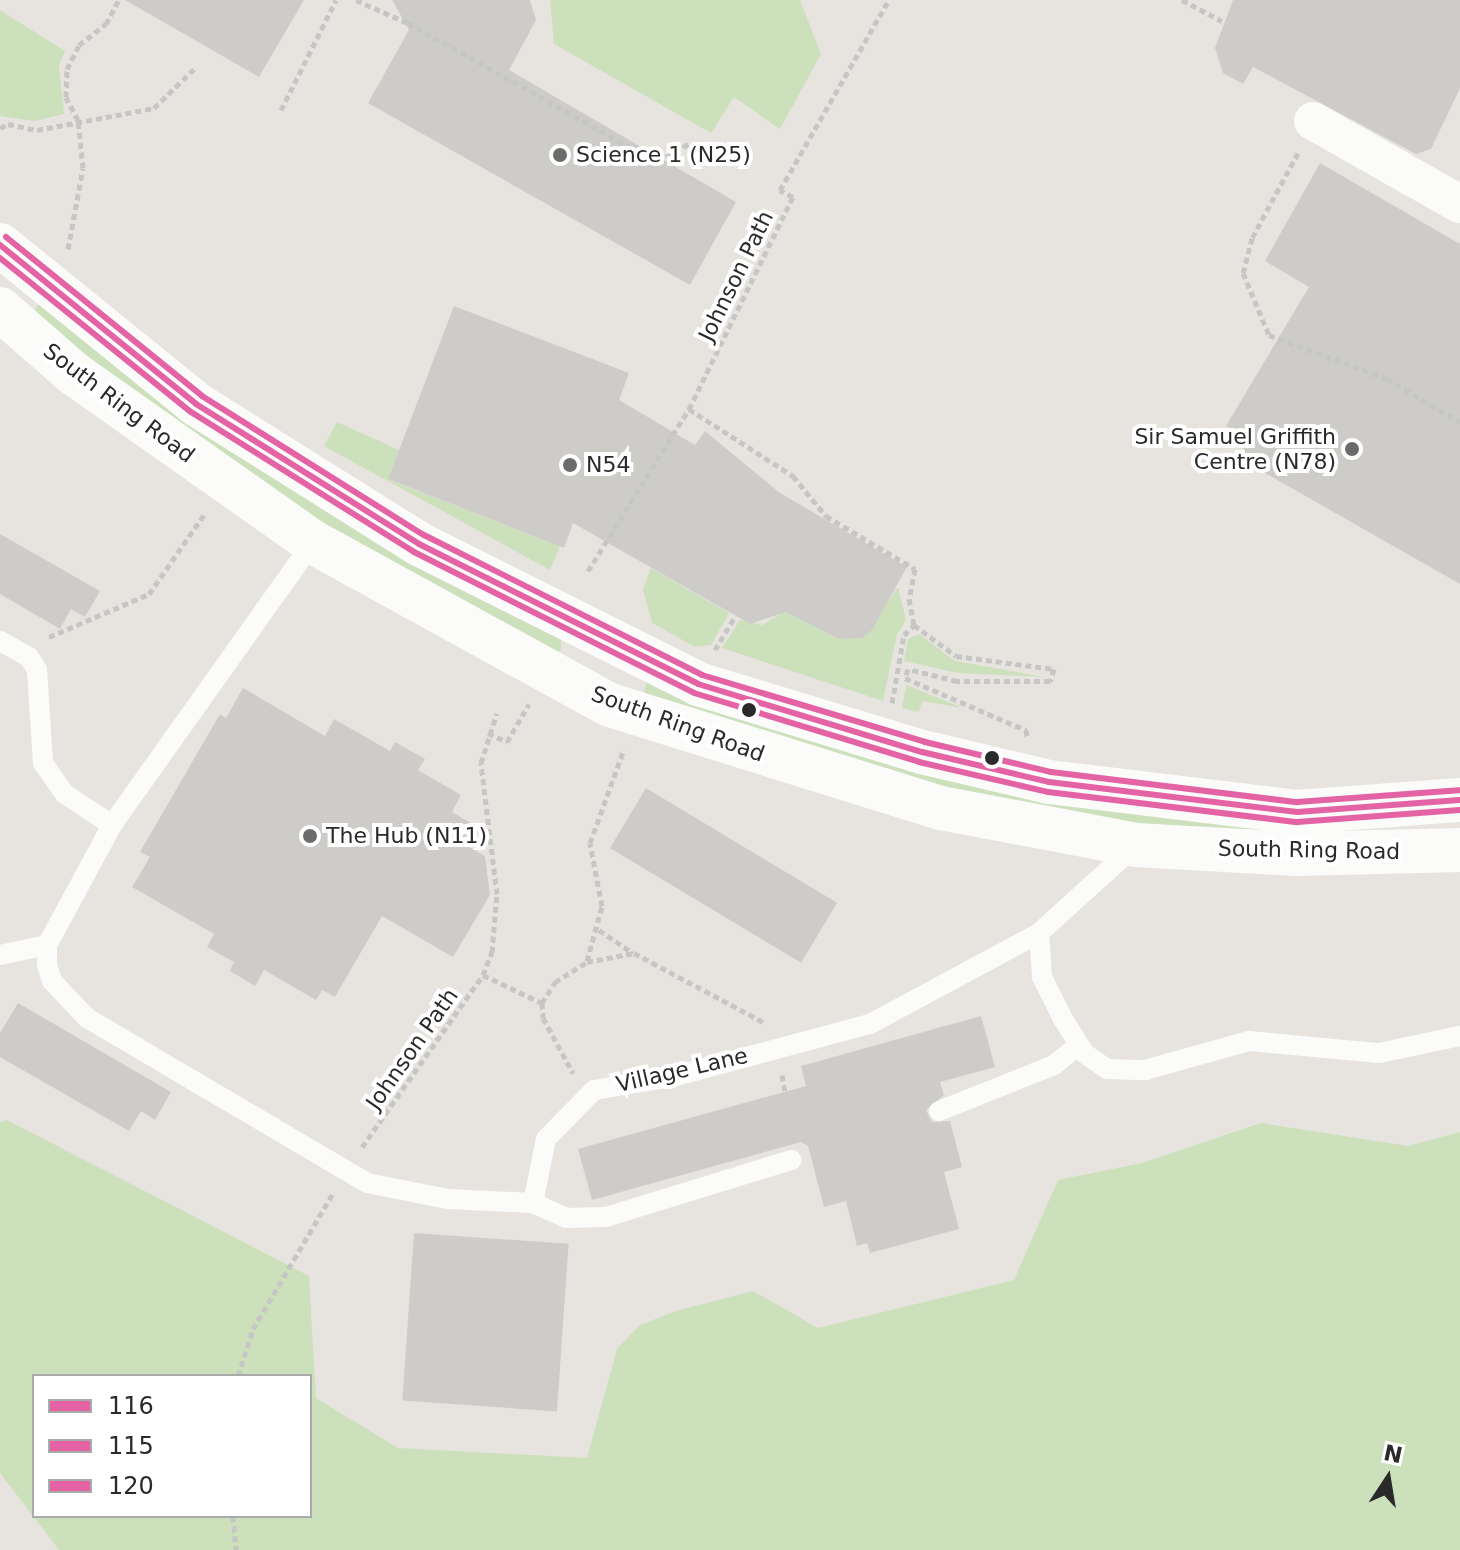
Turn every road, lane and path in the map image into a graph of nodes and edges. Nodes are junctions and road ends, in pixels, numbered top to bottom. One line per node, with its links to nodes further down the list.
1 (119, 0): 9 (path)
2 (336, 0): 8 (path)
3 (356, 0): 12 (path)
4 (889, 0): 17 (path, Johnson Path)
5 (1182, 0): 6 (path)
6 (1222, 21)
7 (195, 68): 9 (path)
8 (281, 110)
9 (78, 120): 11 (path); 15 (path)
10 (1313, 121): 13 (street); 18 (path)
11 (0, 128)
12 (692, 142)
13 (1460, 204)
14 (0, 245): 35 (street, South Ring Road)
15 (64, 257)
16 (0, 309): 20 (street, South Ring Road)
17 (689, 409): 21 (path, Johnson Path); 23 (path)
18 (1460, 422)
19 (209, 508): 26 (path)
20 (313, 542): 36 (lane); 37 (street, South Ring Road)
21 (588, 571)
22 (735, 617): 25 (path)
23 (914, 625): 27 (path); 28 (path)
24 (0, 641): 26 (lane)
25 (715, 651)
26 (29, 657): 36 (lane)
27 (898, 670): 28 (path); 30 (path)
28 (907, 673): 34 (path)
29 (534, 696): 32 (path)
30 (891, 710)
31 (497, 713): 32 (path, Johnson Path)
32 (488, 733): 45 (path, Johnson Path)
33 (627, 741): 39 (path)
34 (1027, 744)
35 (1460, 800)
36 (112, 825): 41 (lane)
37 (1136, 845): 38 (street, South Ring Road); 40 (lane, Village Lane)
38 (1460, 850)
39 (599, 930): 42 (path); 44 (path)
40 (1039, 933): 49 (lane); 51 (lane, Village Lane)
41 (47, 945): 43 (lane); 55 (lane)
42 (634, 953): 44 (path); 47 (path)
43 (0, 955)
44 (587, 962): 46 (path)
45 (483, 975): 46 (path); 55 (path, Johnson Path)
46 (542, 1003): 51 (path)
47 (773, 1027)
48 (1460, 1036): 49 (lane)
49 (1079, 1045): 53 (lane)
50 (780, 1066): 52 (path)
51 (594, 1090): 56 (lane, Village Lane)
52 (785, 1092)
53 (939, 1111)
54 (791, 1160): 56 (lane)
55 (346, 1171): 56 (lane); 57 (path, Johnson Path)
56 (533, 1203)
57 (239, 1374)
58 (233, 1518): 59 (path)
59 (236, 1550)

